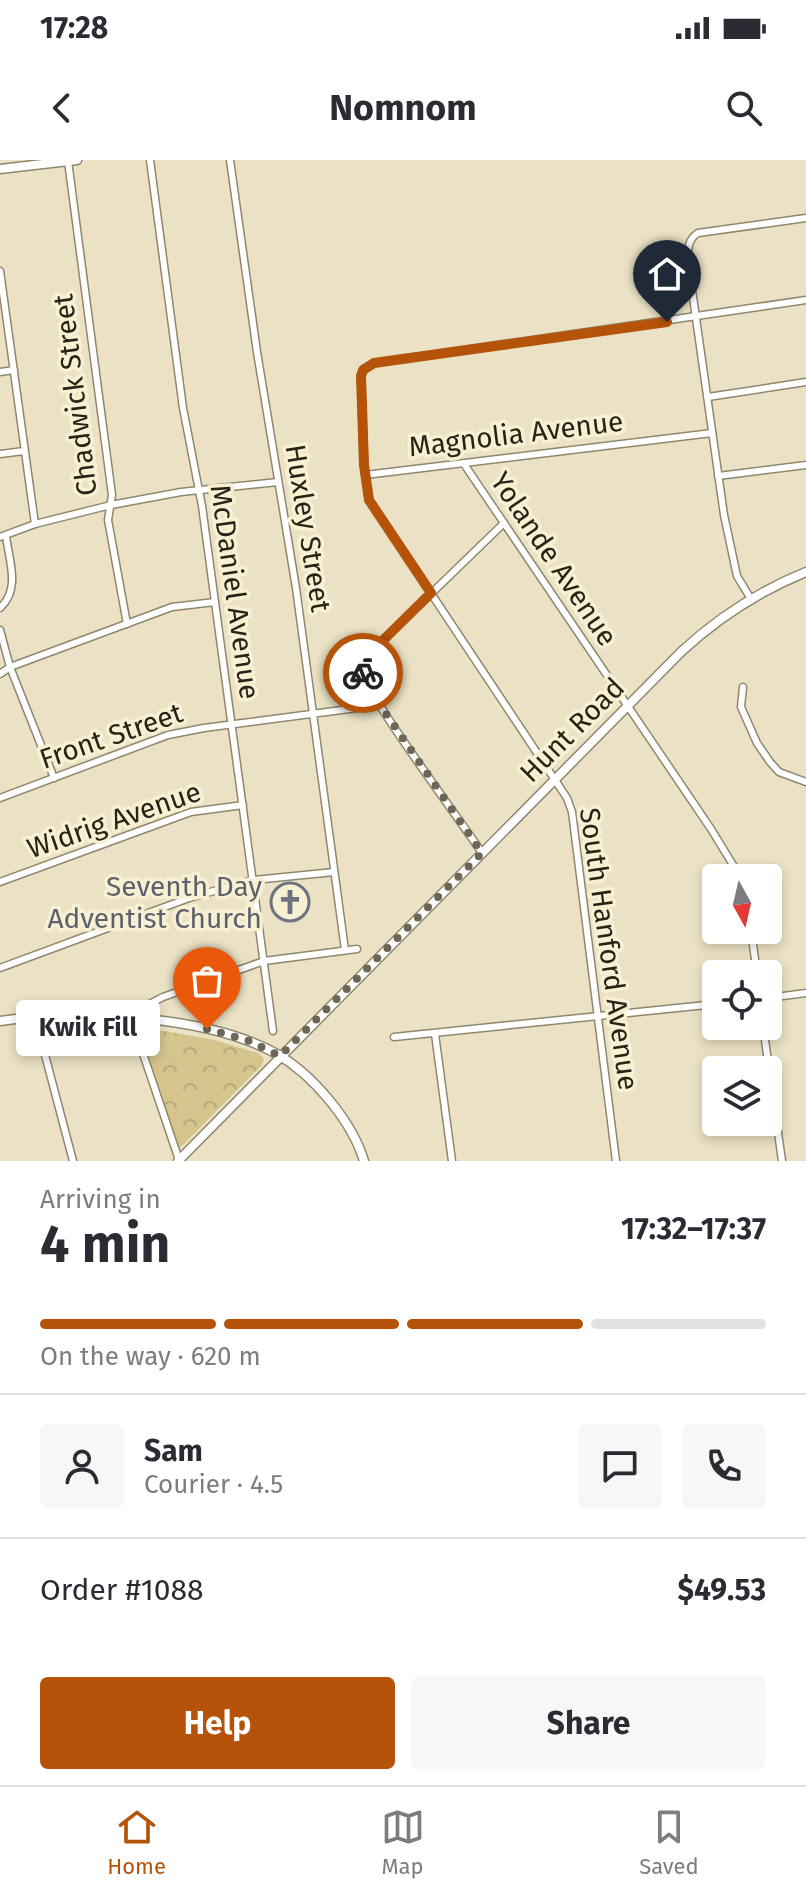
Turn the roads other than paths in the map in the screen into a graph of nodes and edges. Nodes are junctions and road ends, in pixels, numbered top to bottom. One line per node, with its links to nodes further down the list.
1 (77, 160): 4 (street)
2 (150, 160): 23 (street, McDaniel Avenue)
3 (230, 160): 22 (street, Huxley Street)
4 (68, 161): 5 (street); 24 (street, Chadwick Street)
5 (0, 169)
6 (806, 218): 10 (street)
7 (0, 271): 8 (street)
8 (1, 280): 11 (street)
9 (806, 300): 10 (street)
10 (698, 318): 14 (street); 20 (street)
11 (14, 370): 12 (street); 16 (street)
12 (0, 372)
13 (806, 382): 14 (street)
14 (708, 397): 15 (street)
15 (712, 433): 18 (street, Magnolia Avenue); 21 (street)
16 (24, 451): 17 (street); 26 (street)
17 (0, 454)
18 (464, 464): 20 (street, Magnolia Avenue); 25 (street, Yolande Avenue)
19 (806, 465): 21 (street)
20 (365, 475): 29 (street, South Hanford Avenue)
21 (718, 476): 30 (street)
22 (278, 482): 23 (street); 40 (street, Huxley Street)
23 (199, 490): 24 (street); 31 (street, McDaniel Avenue)
24 (111, 505): 26 (street); 33 (street, Chadwick Street)
25 (504, 523): 29 (street); 39 (street, Yolande Avenue)
26 (35, 524): 27 (street)
27 (3, 536): 32 (street)
28 (806, 572): 30 (street, Hunt Road)
29 (431, 593): 38 (street); 43 (street, South Hanford Avenue)
30 (751, 599): 39 (street, Hunt Road)
31 (215, 602): 33 (street); 41 (street, McDaniel Avenue)
32 (0, 608)
33 (127, 624): 35 (street)
34 (0, 630): 35 (street)
35 (10, 667): 36 (street); 42 (street)
36 (0, 674)
37 (743, 687): 44 (street)
38 (380, 705): 40 (street, Front Street); 47 (street)
39 (626, 706): 43 (street, Hunt Road); 48 (street, Yolande Avenue)
40 (313, 714): 41 (street, Front Street); 49 (street, Huxley Street)
41 (232, 724): 42 (street, Front Street); 46 (street, McDaniel Avenue)
42 (54, 778): 45 (street, Front Street)
43 (554, 779): 47 (street, Hunt Road); 60 (street, South Hanford Avenue)
44 (806, 782)
45 (0, 798)
46 (243, 805): 50 (street, McDaniel Avenue); 51 (street, Widrig Avenue)
47 (482, 853): 67 (street, Hunt Road)
48 (732, 864)
49 (334, 872): 50 (street); 53 (street, Huxley Street)
50 (253, 880): 54 (street, McDaniel Avenue); 55 (street)
51 (0, 882)
52 (357, 949): 53 (street)
53 (345, 950): 54 (street)
54 (264, 961): 61 (street); 63 (street, McDaniel Avenue)
55 (0, 968)
56 (806, 993): 57 (street)
57 (782, 996)
58 (702, 1006): 60 (street)
59 (35, 1017): 61 (street); 62 (street); 68 (street)
60 (596, 1018): 64 (street); 72 (street, South Hanford Avenue)
61 (137, 1019): 67 (street); 69 (street)
62 (0, 1021)
63 (273, 1031)
64 (435, 1034): 65 (street); 71 (street)
65 (394, 1037)
66 (765, 1040): 73 (street)
67 (280, 1056): 69 (street, Hunt Road); 70 (street)
68 (73, 1161)
69 (179, 1161)
70 (364, 1161)
71 (452, 1161)
72 (616, 1161)
73 (782, 1161)

